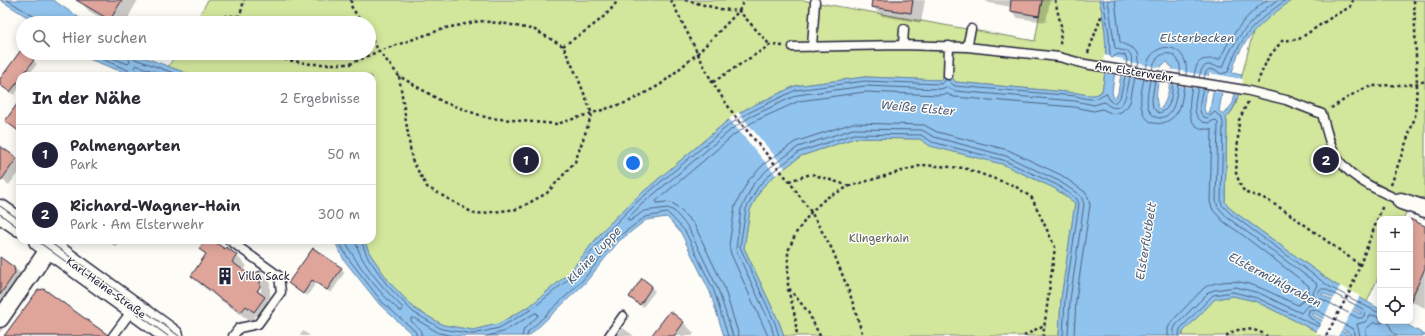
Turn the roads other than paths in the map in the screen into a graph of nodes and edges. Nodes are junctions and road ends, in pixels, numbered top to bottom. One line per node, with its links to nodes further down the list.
1 (815, 2): 7 (lane)
2 (904, 29): 4 (lane)
3 (971, 30): 8 (lane)
4 (903, 45): 5 (lane, Am Elsterwehr); 7 (lane, Am Elsterwehr)
5 (949, 46): 8 (lane, Am Elsterwehr); 9 (lane)
6 (793, 47): 7 (lane, Am Elsterwehr)
7 (812, 47)
8 (968, 47): 10 (lane, Am Elsterwehr)
9 (948, 75)
10 (1394, 197): 11 (street)
11 (1425, 208)
12 (0, 211): 13 (main road)
13 (16, 222)
14 (45, 244): 16 (main road, Karl-Heine-Straße); 18 (street)
15 (235, 244): 21 (lane)
16 (134, 308): 19 (main road, Karl-Heine-Straße); 20 (lane)
17 (623, 316): 22 (lane)
18 (0, 319)
19 (170, 335)
20 (113, 336)
21 (233, 336)
22 (609, 336)

